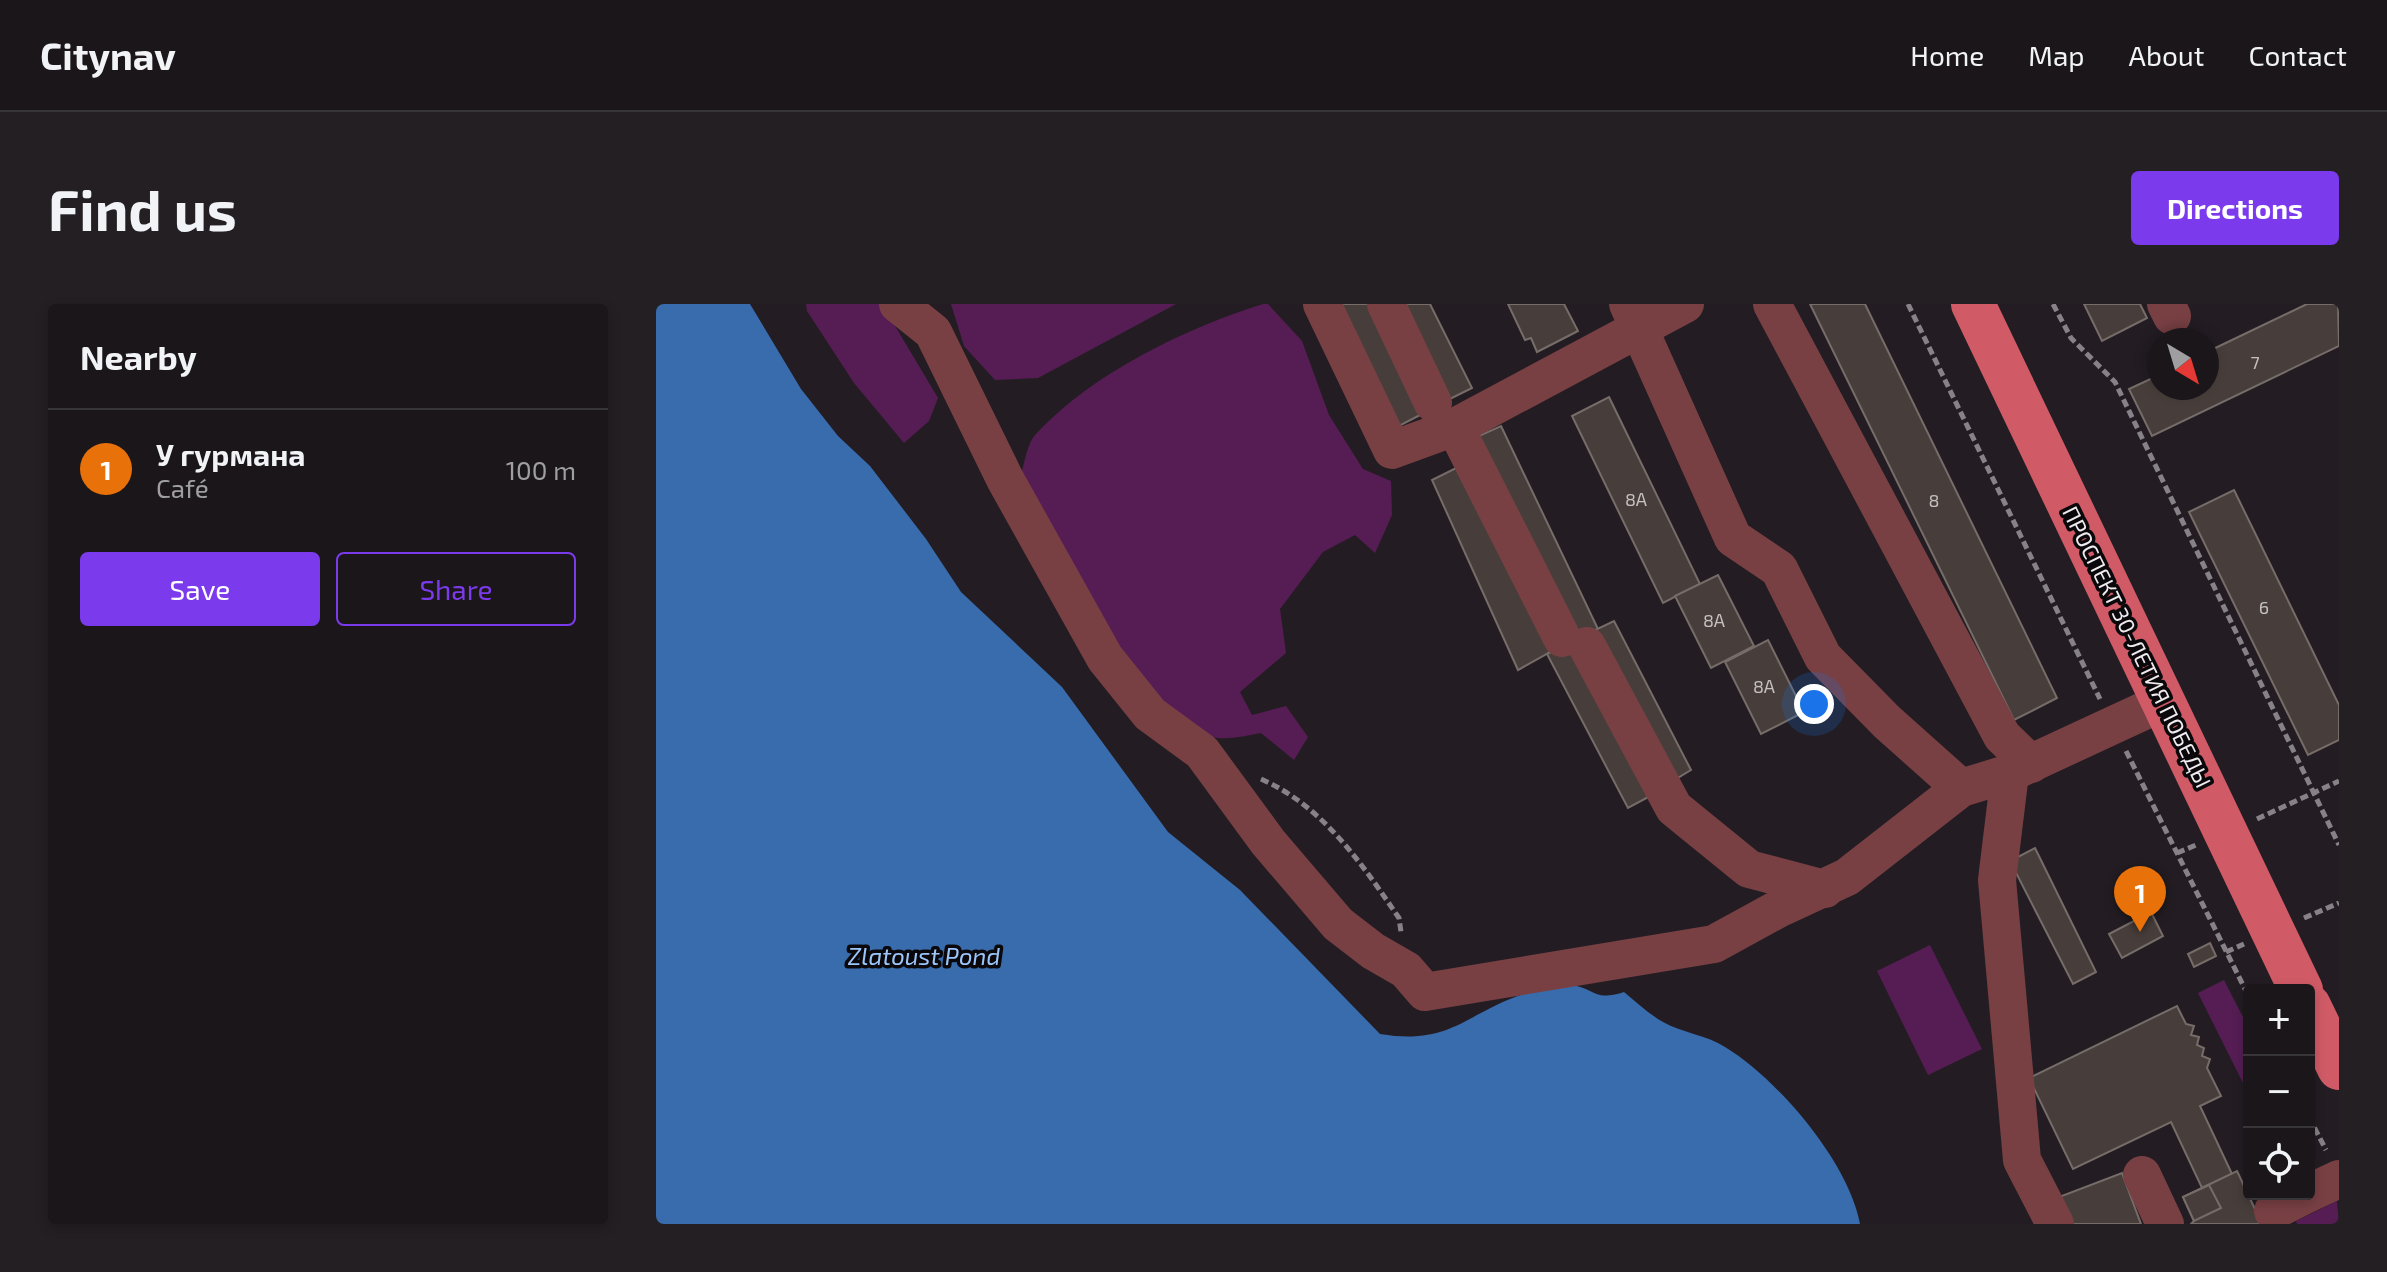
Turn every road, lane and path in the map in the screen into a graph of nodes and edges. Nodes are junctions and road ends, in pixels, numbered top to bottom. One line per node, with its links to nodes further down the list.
1 (898, 304): 20 (lane)
2 (1322, 304): 10 (lane)
3 (1386, 304): 10 (lane)
4 (1685, 304): 9 (lane)
5 (1772, 304): 13 (lane)
6 (1908, 304): 12 (path)
7 (1973, 304): 11 (main road, ПРОСПЕКТ 30-ЛЕТИЯ ПОБЕДЫ)
8 (2053, 304): 17 (path)
9 (1634, 317): 10 (lane); 16 (lane)
10 (1444, 415): 19 (lane)
11 (2163, 702): 12 (lane); 21 (main road, ПРОСПЕКТ 30-ЛЕТИЯ ПОБЕДЫ)
12 (2113, 726): 13 (lane); 22 (path)
13 (2020, 768): 16 (lane); 31 (lane)
14 (1254, 775): 20 (path)
15 (2339, 781): 17 (path)
16 (1961, 788): 19 (lane)
17 (2313, 794): 18 (path)
18 (2339, 845)
19 (1825, 889): 20 (lane)
20 (1406, 970)
21 (2298, 984)
22 (2243, 985)
23 (2315, 1018): 24 (main road)
24 (2339, 1068)
25 (2314, 1128): 26 (path)
26 (2333, 1166): 28 (lane)
27 (2142, 1175): 32 (lane)
28 (2315, 1186)
29 (2294, 1200): 30 (lane)
30 (2272, 1210)
31 (2055, 1224)
32 (2165, 1224)

